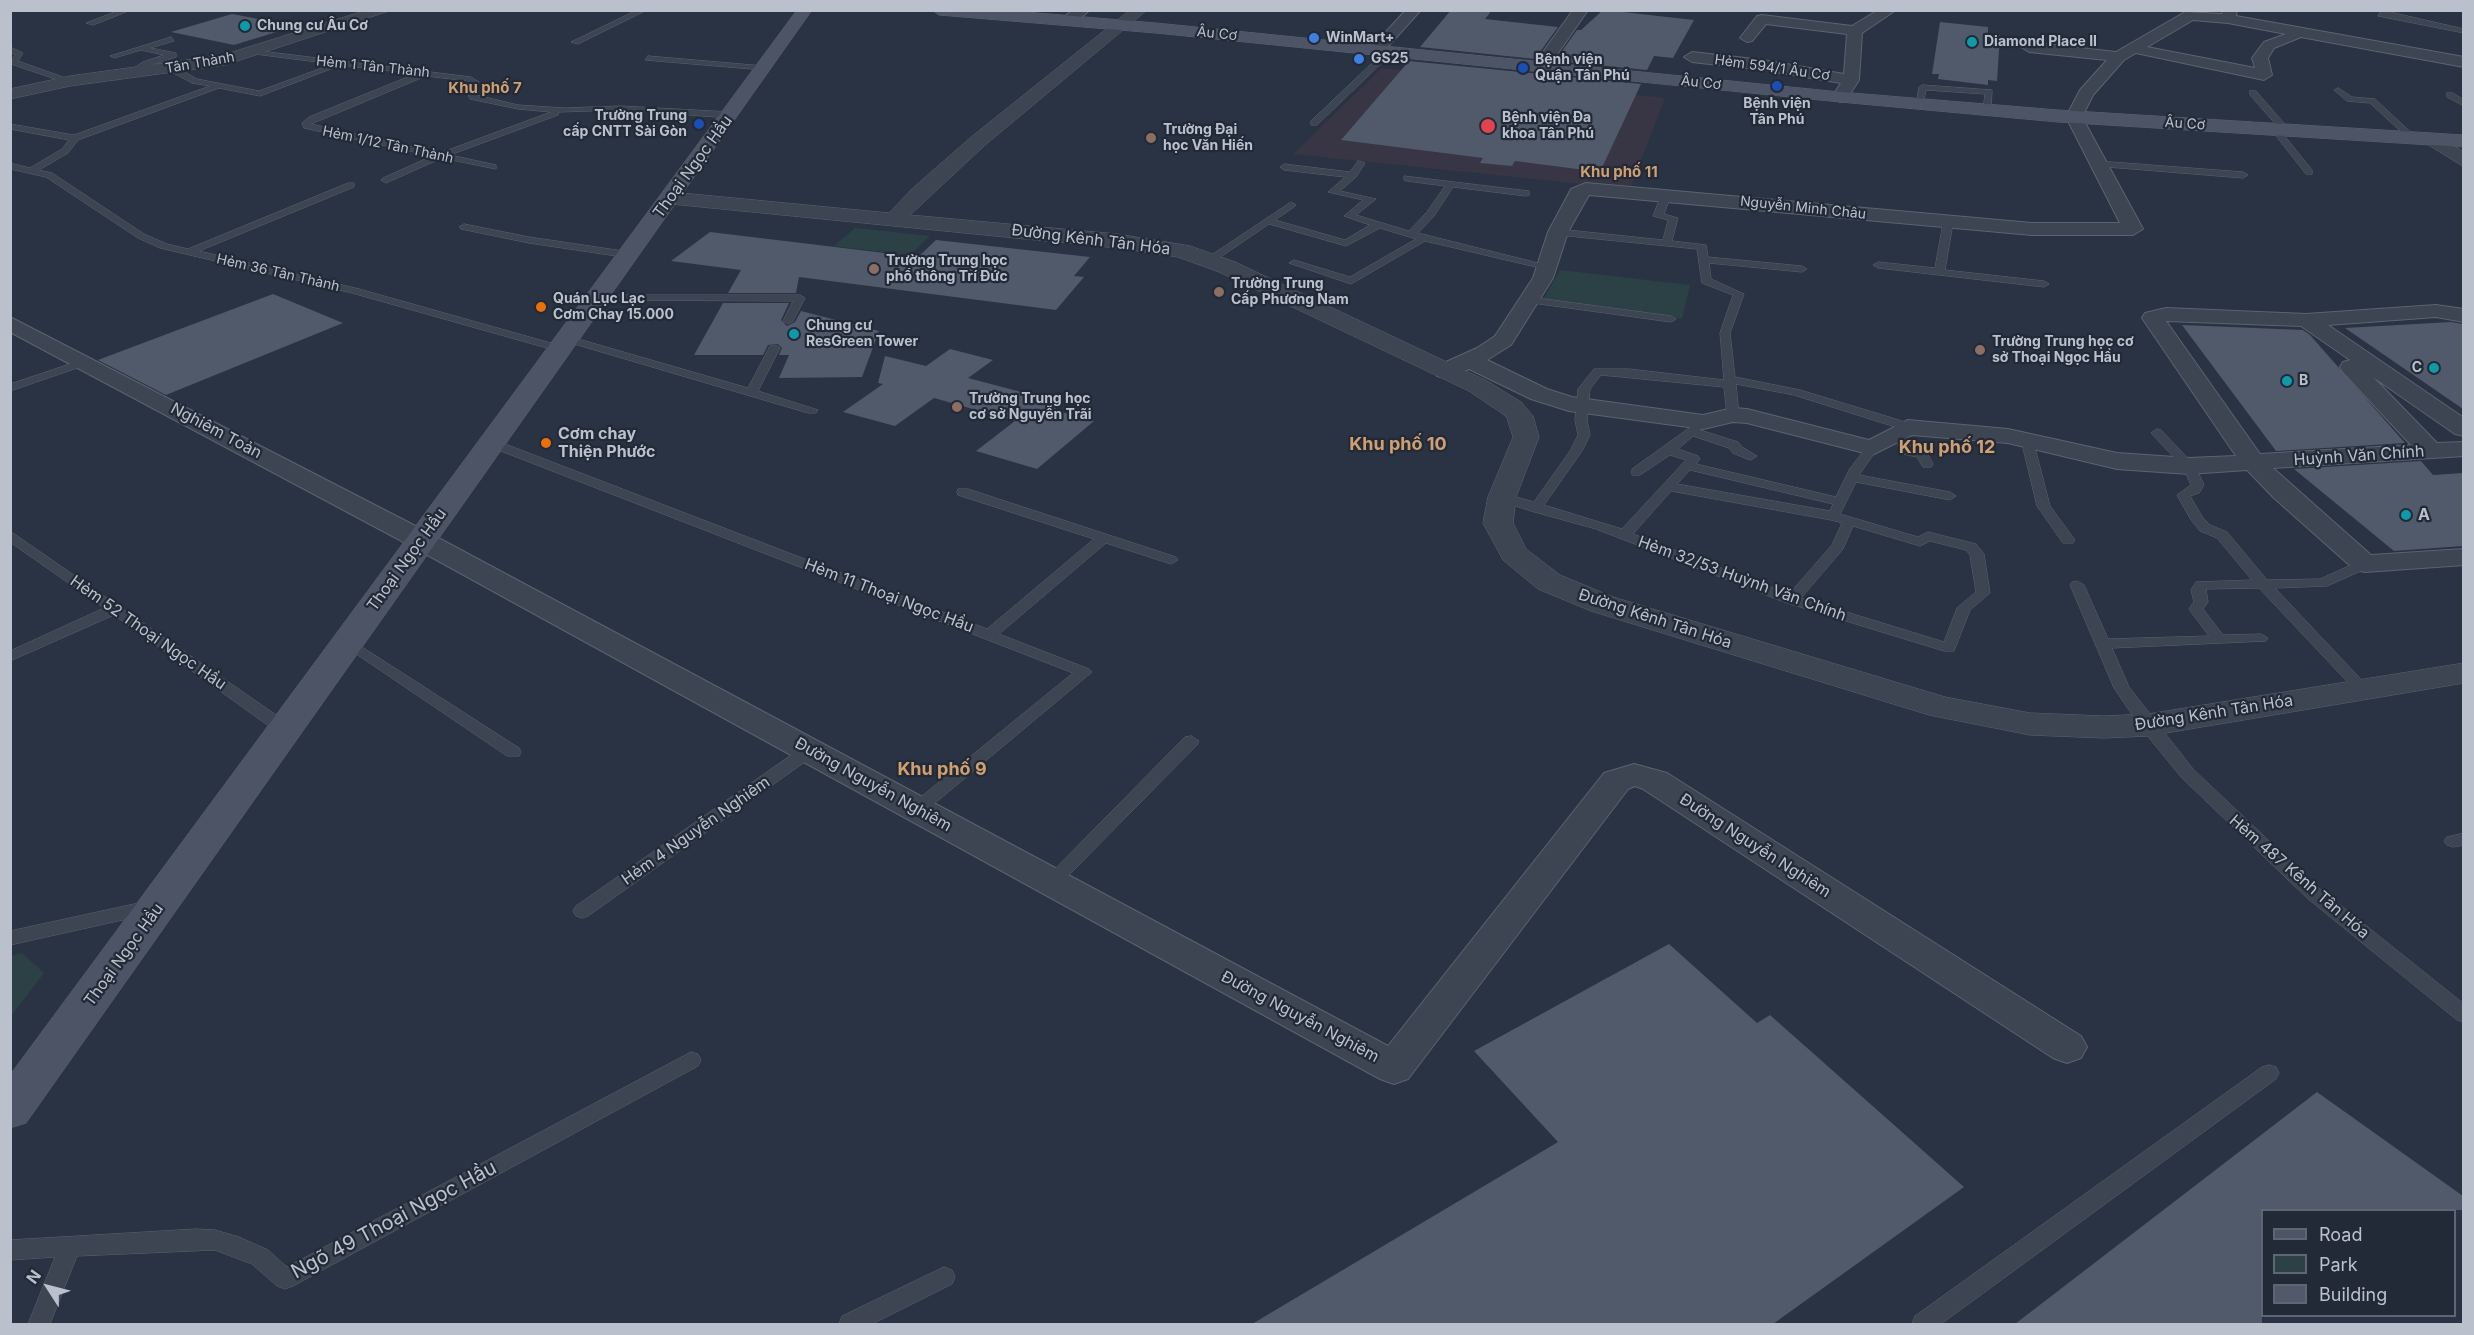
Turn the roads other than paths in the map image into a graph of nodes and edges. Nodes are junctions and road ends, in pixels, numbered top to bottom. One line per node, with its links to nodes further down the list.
1 (128, 10): 17 (lane)
2 (385, 10): 33 (street, Tân Thành)
3 (644, 10): 28 (lane)
4 (805, 10): 41 (main road, Thoại Ngọc Hầu)
5 (939, 10): 16 (main road, Âu Cơ)
6 (1083, 10): 16 (street)
7 (1140, 10): 18 (street)
8 (1414, 10): 32 (street)
9 (1581, 10): 40 (street)
10 (1889, 10): 19 (street)
11 (2169, 10): 14 (street)
12 (2386, 10): 20 (lane)
13 (1762, 15): 19 (street); 23 (street)
14 (2190, 15): 15 (street); 34 (street)
15 (2229, 15): 21 (street)
16 (1069, 20): 18 (main road, Âu Cơ)
17 (90, 23)
18 (1123, 25): 32 (main road, Âu Cơ); 83 (street)
19 (1855, 31): 45 (street)
20 (2463, 31)
21 (2298, 32): 24 (street); 34 (street)
22 (2385, 35): 24 (street)
23 (1747, 38)
24 (2332, 38): 38 (street)
25 (171, 39): 30 (lane)
26 (2463, 40): 27 (street)
27 (2428, 41)
28 (575, 42)
29 (2029, 47): 34 (street)
30 (141, 48): 35 (lane); 44 (lane)
31 (10, 49): 46 (lane)
32 (1384, 50): 40 (main road, Âu Cơ); 58 (lane)
33 (255, 52): 39 (lane, Hẻm 1 Tân Thành); 42 (street, Tân Thành)
34 (2125, 52): 56 (street)
35 (114, 56)
36 (1692, 57): 45 (street, Hẻm 594/1 Âu Cơ)
37 (648, 58): 41 (lane)
38 (2463, 62)
39 (340, 64): 43 (lane, Hẻm 1 Tân Thành); 47 (lane)
40 (1541, 66): 52 (main road, Âu Cơ)
41 (764, 68): 55 (main road, Thoại Ngọc Hầu)
42 (173, 69): 44 (street, Tân Thành); 47 (lane)
43 (425, 72): 54 (lane, Hẻm 1 Tân Thành); 64 (lane, Hẻm 1/12 Tân Thành)
44 (129, 74): 46 (street, Tân Thành)
45 (1851, 80): 52 (street)
46 (70, 81): 50 (street, Tân Thành)
47 (216, 87): 60 (lane)
48 (2338, 90): 61 (lane)
49 (2253, 93): 59 (lane)
50 (10, 94)
51 (2450, 95): 53 (lane)
52 (1840, 97): 56 (main road, Âu Cơ)
53 (2463, 104)
54 (564, 110): 55 (lane); 64 (lane)
55 (731, 115): 81 (main road, Thoại Ngọc Hầu)
56 (2074, 117): 59 (main road, Âu Cơ); 67 (street, Nguyễn Minh Châu)
57 (10, 122): 60 (lane)
58 (1314, 123)
59 (2281, 130): 61 (main road, Âu Cơ); 72 (lane)
60 (75, 138): 71 (lane)
61 (2414, 139): 62 (main road, Âu Cơ)
62 (2434, 140): 63 (main road, Âu Cơ); 65 (street)
63 (2463, 141)
64 (438, 156): 69 (lane, Hẻm 1/12 Tân Thành); 76 (lane)
65 (2463, 161)
66 (1361, 163): 73 (lane)
67 (2098, 164): 74 (lane); 85 (street, Nguyễn Minh Châu)
68 (10, 166): 71 (lane, Hẻm 36 Tân Thành)
69 (493, 167)
70 (1284, 167): 73 (lane)
71 (33, 170): 92 (lane, Hẻm 36 Tân Thành)
72 (2309, 172)
73 (1353, 175): 86 (lane)
74 (2243, 175)
75 (1407, 178): 77 (lane)
76 (386, 180)
77 (1450, 183): 79 (lane); 89 (lane)
78 (351, 185): 92 (lane)
79 (1526, 193)
80 (1666, 195): 85 (street, Nguyễn Minh Châu); 88 (street, Nguyễn Minh Châu); 91 (lane)
81 (671, 198): 83 (street, Đường Kênh Tân Hóa); 93 (main road, Thoại Ngọc Hầu)
82 (1291, 205): 84 (lane)
83 (894, 220): 94 (street, Đường Kênh Tân Hóa)
84 (1268, 222): 86 (lane); 94 (lane)
85 (1948, 223): 100 (lane)
86 (1378, 225): 89 (lane)
87 (464, 226): 93 (lane)
88 (1558, 232): 91 (lane); 98 (street, Nguyễn Minh Châu)
89 (1410, 235): 90 (lane)
90 (1425, 238): 96 (lane); 98 (lane)
91 (1667, 243): 95 (lane)
92 (188, 252): 109 (lane, Hẻm 36 Tân Thành)
93 (630, 255): 102 (main road, Thoại Ngọc Hầu)
94 (1209, 260): 112 (street, Đường Kênh Tân Hóa)
95 (1704, 260): 99 (lane); 113 (lane)
96 (1294, 263)
97 (1878, 265): 100 (lane)
98 (1549, 267): 103 (street, Nguyễn Minh Châu)
99 (1802, 269)
100 (1940, 270): 101 (lane)
101 (2044, 284)
102 (598, 298): 107 (lane); 109 (main road, Thoại Ngọc Hầu)
103 (1529, 300): 105 (lane); 112 (street, Nguyễn Minh Châu)
104 (2463, 316): 106 (street)
105 (1671, 319)
106 (2306, 320): 120 (street); 128 (street); 130 (street)
107 (788, 321)
108 (10, 323): 111 (street, Nghiêm Toản)
109 (564, 344): 115 (lane, Hẻm 36 Tân Thành); 124 (main road, Thoại Ngọc Hầu)
110 (774, 348): 115 (lane)
111 (85, 362): 114 (lane); 147 (street, Nghiêm Toản)
112 (1457, 365): 116 (street); 139 (street, Đường Kênh Tân Hóa)
113 (1730, 382): 116 (lane); 118 (lane); 121 (lane)
114 (10, 388)
115 (752, 392): 117 (lane, Hẻm 36 Tân Thành)
116 (1582, 406): 119 (street); 141 (lane)
117 (812, 410)
118 (1733, 415): 119 (street); 125 (street)
119 (1698, 427): 127 (lane); 129 (lane)
120 (2463, 429)
121 (1902, 430): 123 (street, Huỳnh Văn Chính); 125 (street); 131 (lane)
122 (2157, 433): 133 (lane)
123 (2030, 440): 133 (street, Huỳnh Văn Chính); 148 (lane)
124 (492, 442): 147 (main road, Thoại Ngọc Hầu); 156 (lane, Hẻm 11 Thoại Ngọc Hầu)
125 (1872, 448): 135 (lane)
126 (2463, 449): 128 (street, Huỳnh Văn Chính)
127 (1669, 450): 132 (lane); 134 (lane)
128 (2431, 451): 130 (street, Huỳnh Văn Chính)
129 (1751, 456)
130 (2254, 463): 133 (street, Huỳnh Văn Chính); 151 (street)
131 (1927, 464)
132 (1687, 466): 136 (lane); 140 (lane)
133 (2189, 466): 153 (lane)
134 (1636, 472)
135 (1852, 477): 138 (lane); 140 (lane)
136 (1670, 487): 142 (lane); 144 (lane)
137 (963, 492): 146 (lane)
138 (1950, 496)
139 (1503, 497): 141 (lane, Hẻm 32/53 Huỳnh Văn Chính); 164 (street, Đường Kênh Tân Hóa)
140 (1840, 502): 142 (lane)
141 (1536, 508): 144 (lane, Hẻm 32/53 Huỳnh Văn Chính)
142 (1833, 516): 143 (lane)
143 (1849, 521): 154 (lane); 154 (lane, Hẻm 32/53 Huỳnh Văn Chính)
144 (1624, 535): 154 (lane, Hẻm 32/53 Huỳnh Văn Chính)
145 (11, 536): 155 (lane, Hẻm 52 Thoại Ngọc Hầu)
146 (1104, 538): 150 (lane); 156 (lane)
147 (421, 540): 159 (main road, Thoại Ngọc Hầu); 167 (street, Đường Nguyễn Nghiêm)
148 (2067, 540)
149 (2463, 557): 151 (street)
150 (1171, 560)
151 (2365, 564): 153 (lane)
152 (2076, 585): 160 (lane, Hẻm 487 Kênh Tân Hóa)
153 (2264, 585): 158 (lane); 163 (lane)
154 (1792, 600)
155 (115, 609): 161 (lane); 165 (lane, Hẻm 52 Thoại Ngọc Hầu)
156 (989, 635): 169 (lane, Hẻm 11 Thoại Ngọc Hầu)
157 (2261, 638): 158 (lane)
158 (2219, 639): 160 (lane)
159 (348, 642): 165 (main road, Thoại Ngọc Hầu); 168 (lane)
160 (2102, 644): 164 (lane, Hẻm 487 Kênh Tân Hóa)
161 (10, 657)
162 (2460, 677): 163 (street, Đường Kênh Tân Hóa)
163 (2362, 689): 164 (street, Đường Kênh Tân Hóa)
164 (2148, 725): 174 (lane, Hẻm 487 Kênh Tân Hóa)
165 (286, 730): 171 (main road, Thoại Ngọc Hầu)
166 (1191, 741): 170 (lane)
167 (810, 750): 169 (street, Đường Nguyễn Nghiêm); 172 (lane, Hẻm 4 Nguyễn Nghiêm)
168 (513, 752)
169 (917, 809): 170 (street, Đường Nguyễn Nghiêm)
170 (1052, 882): 175 (street, Đường Nguyễn Nghiêm)
171 (160, 905): 173 (lane); 178 (main road, Thoại Ngọc Hầu)
172 (582, 911)
173 (10, 939)
174 (2463, 1015)
175 (2067, 1047)
176 (691, 1060): 179 (lane, Ngõ 49 Thoại Ngọc Hầu)
177 (2269, 1073): 184 (lane)
178 (10, 1110)
179 (70, 1247): 180 (lane, Ngõ 49 Thoại Ngọc Hầu); 182 (lane)
180 (10, 1251)
181 (944, 1277): 183 (lane)
182 (39, 1324)
183 (850, 1324)
184 (1923, 1324)

